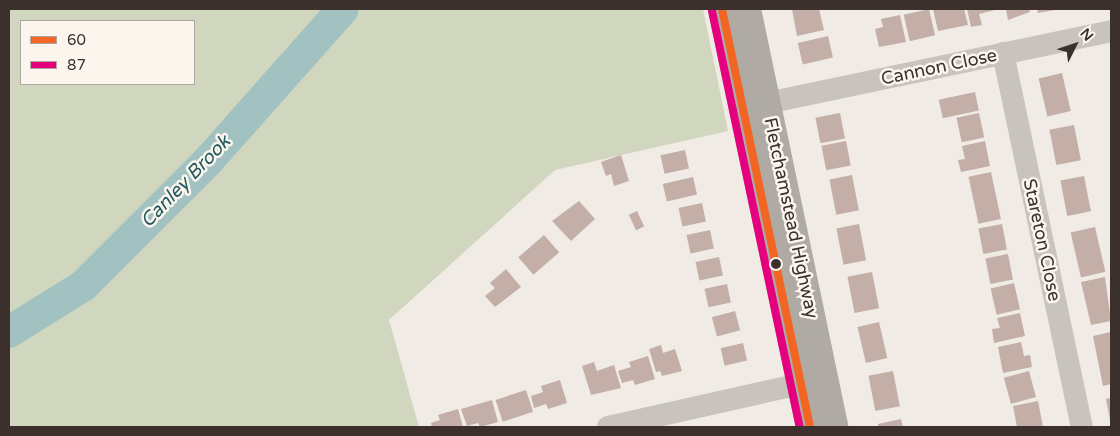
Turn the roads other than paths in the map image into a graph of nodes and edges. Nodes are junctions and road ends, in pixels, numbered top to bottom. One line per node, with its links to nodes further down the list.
1 (722, 9): 6 (highway, Fletchamstead Highway)
2 (747, 9): 5 (highway, Fletchamstead Highway)
3 (1111, 31): 4 (street, Cannon Close)
4 (1003, 53): 5 (street, Cannon Close); 10 (street, Stareton Close)
5 (767, 103): 9 (highway, Fletchamstead Highway)
6 (800, 384): 7 (street); 8 (highway, Fletchamstead Highway)
7 (608, 427)
8 (810, 427)
9 (834, 427)
10 (1082, 427)

